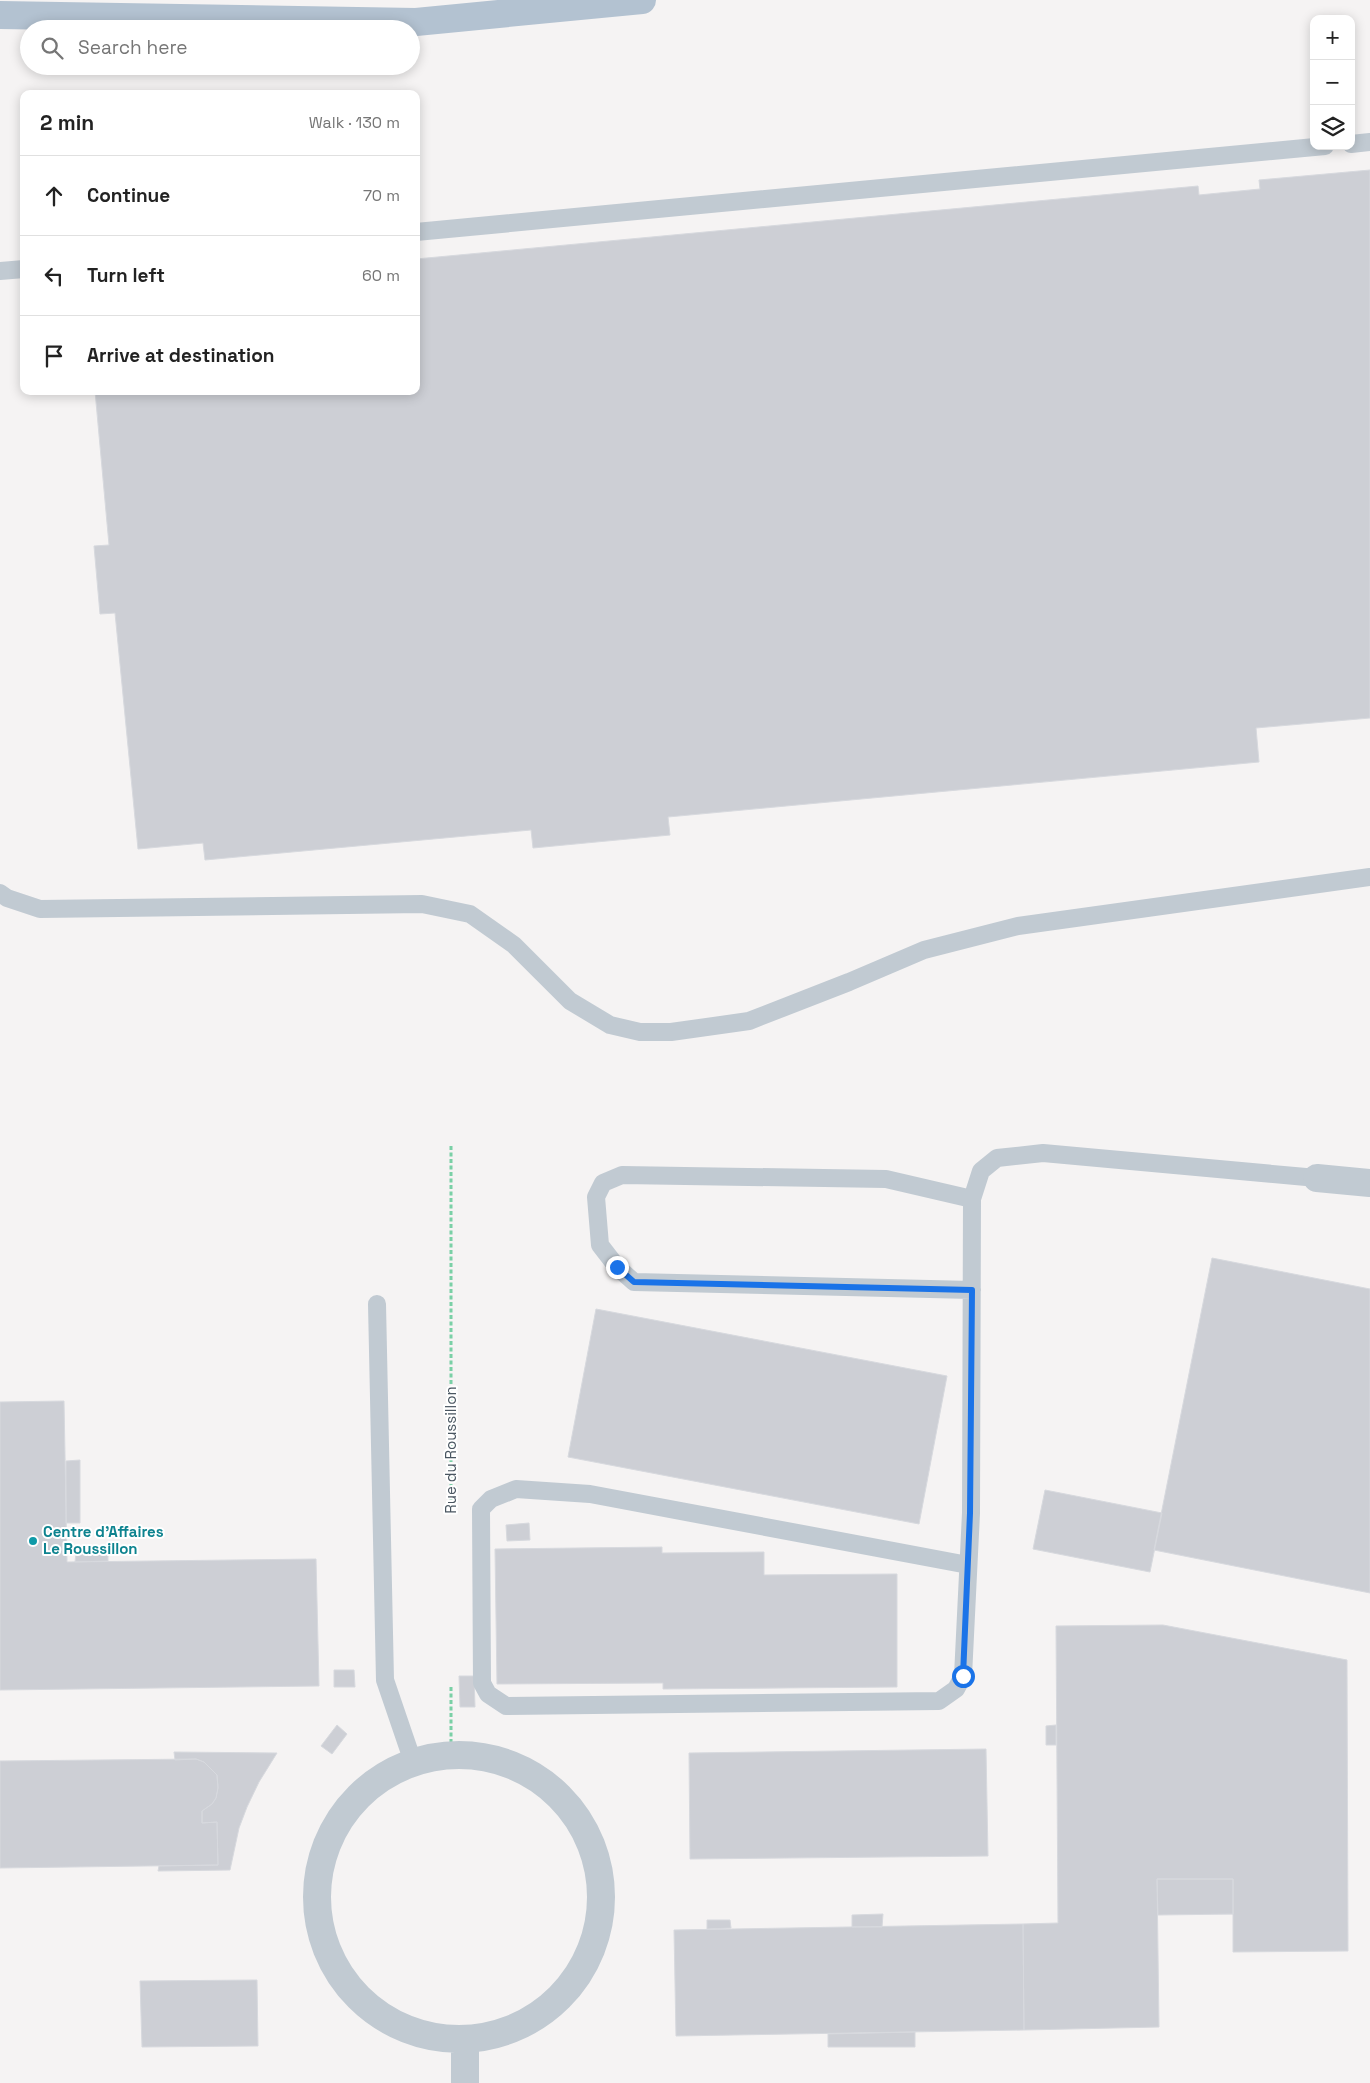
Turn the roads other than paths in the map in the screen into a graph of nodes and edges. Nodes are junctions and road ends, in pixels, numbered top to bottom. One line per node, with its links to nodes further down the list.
1 (642, 0): 4 (main road)
2 (0, 15): 3 (main road)
3 (297, 20)
4 (420, 22)
5 (1370, 142): 6 (lane)
6 (1355, 144)
7 (1310, 147): 8 (lane)
8 (420, 232)
9 (20, 269): 10 (lane)
10 (0, 271)
11 (1370, 877): 12 (lane)
12 (0, 893)
13 (1317, 1178): 14 (street); 15 (lane)
14 (1370, 1183)
15 (972, 1199): 16 (lane); 16 (lane)
16 (972, 1290): 18 (lane)
17 (377, 1304): 19 (lane)
18 (968, 1565): 18 (lane)
19 (413, 1762): 20 (street); 20 (street)
20 (465, 2041): 21 (street)
21 (464, 2083)

